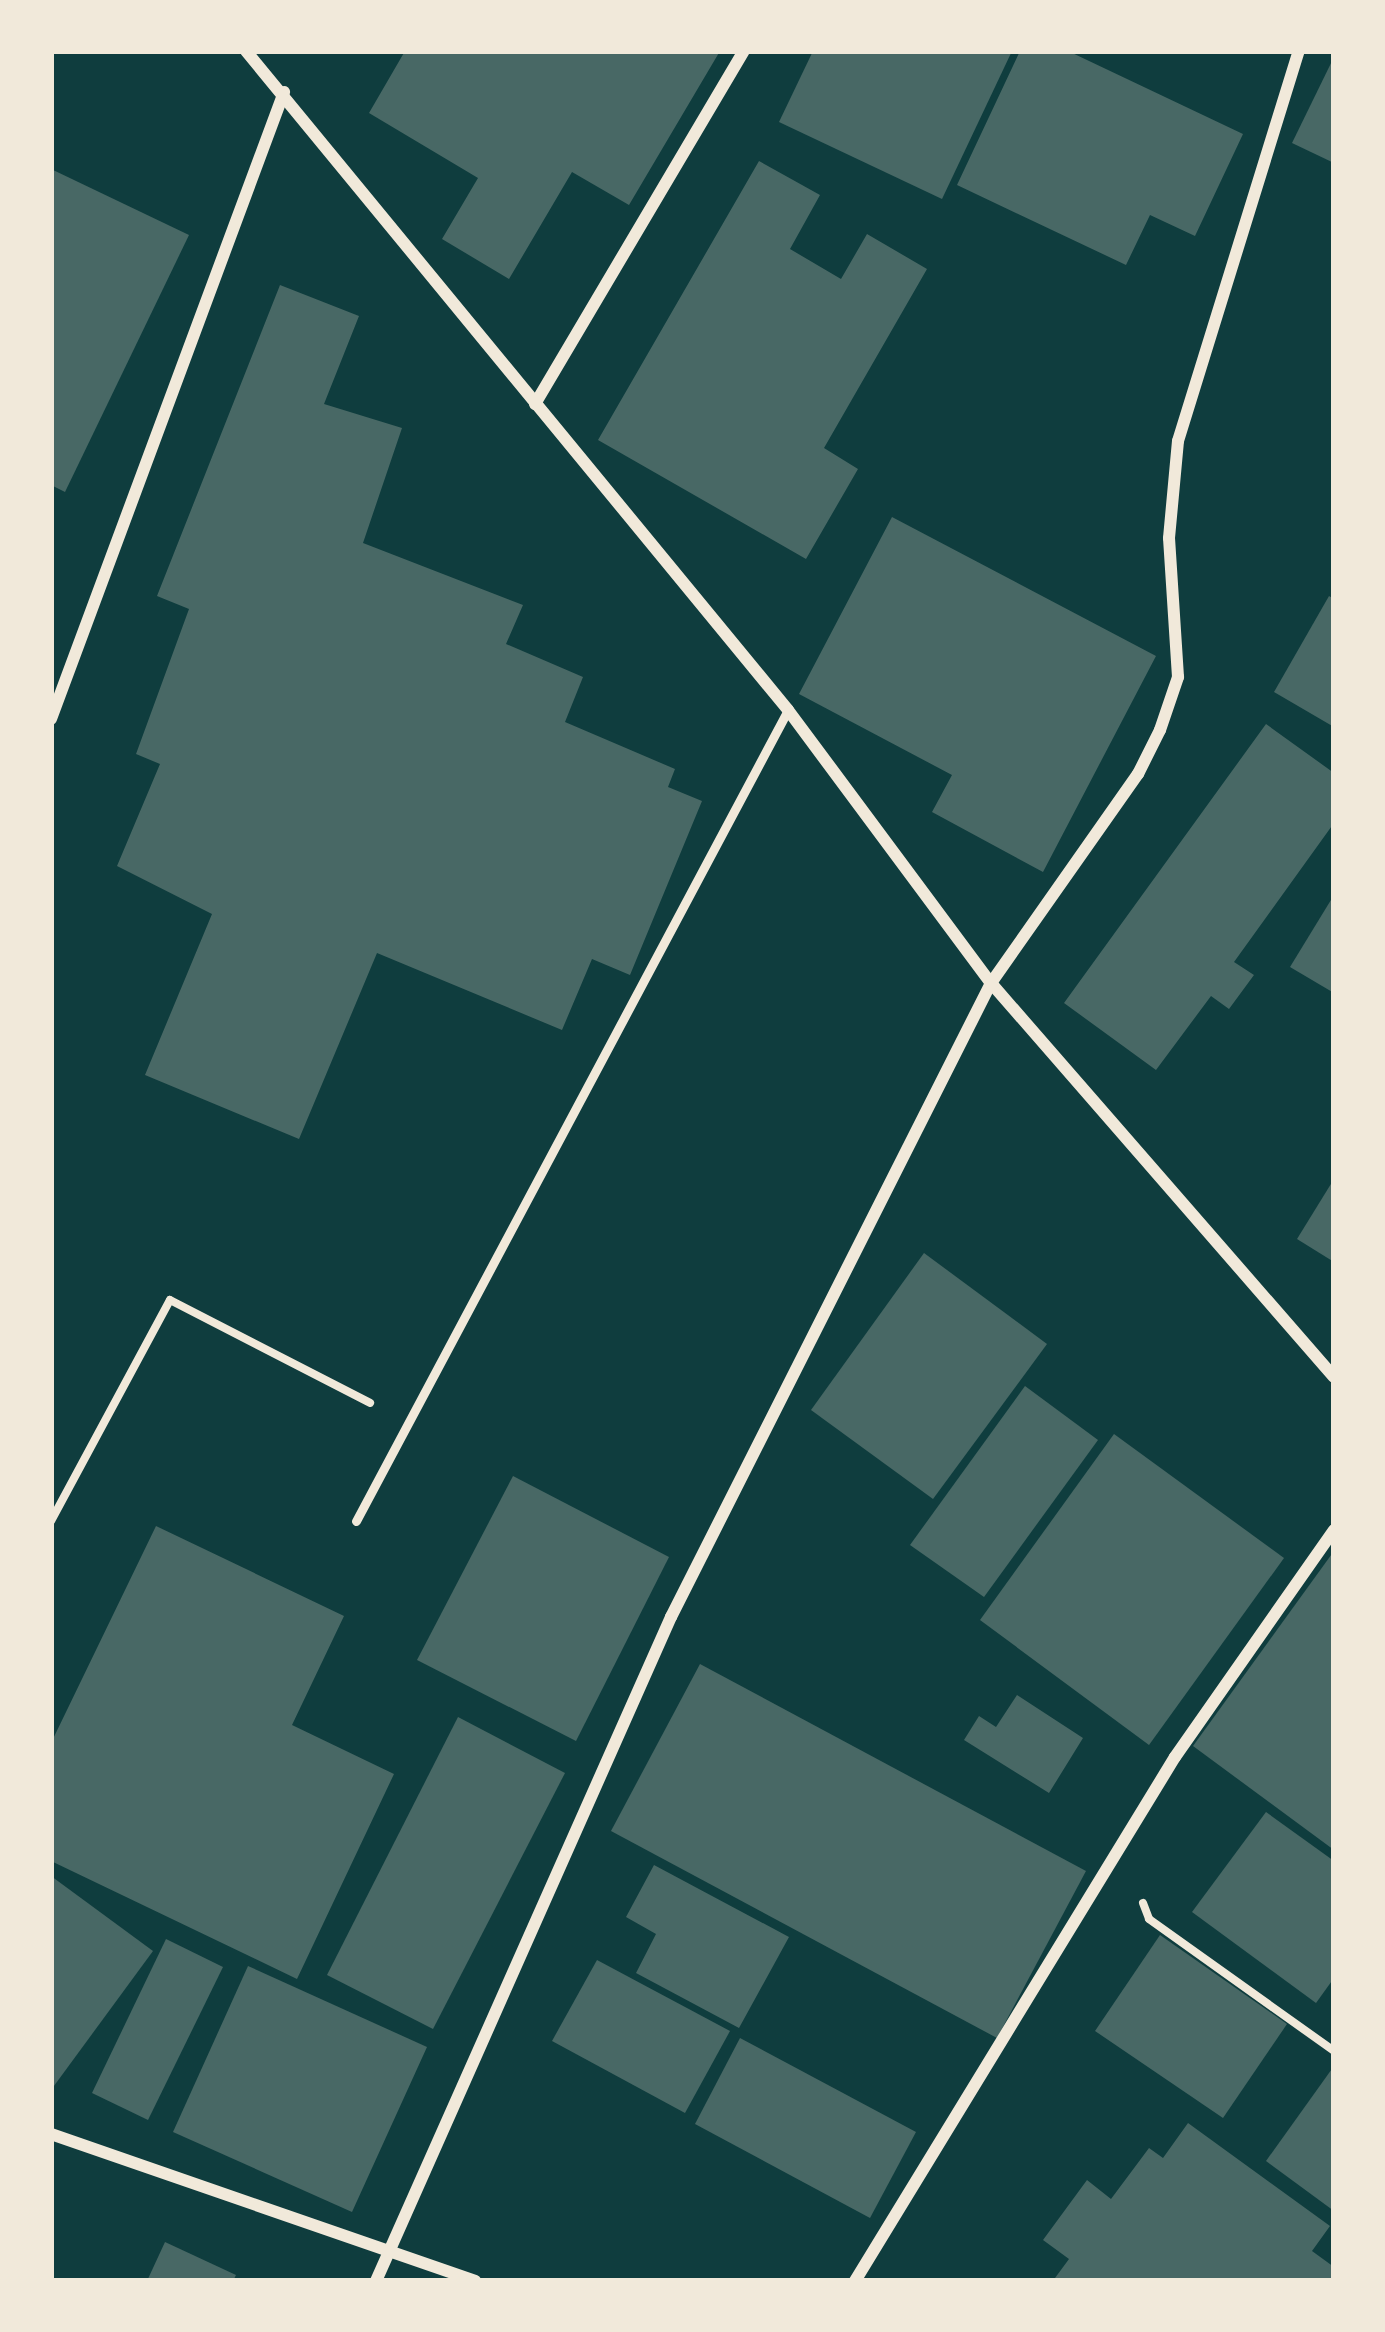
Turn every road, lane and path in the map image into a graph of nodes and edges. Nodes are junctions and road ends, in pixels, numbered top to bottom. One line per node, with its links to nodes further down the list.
1 (246, 51): 4 (street)
2 (744, 51): 5 (street)
3 (1299, 51): 8 (street)
4 (284, 92): 5 (street); 7 (street)
5 (535, 404): 6 (street)
6 (788, 710): 8 (street); 10 (lane)
7 (51, 718)
8 (991, 983): 9 (street); 17 (street)
9 (1334, 1377)
10 (409, 1423): 11 (path); 12 (lane)
11 (51, 1521)
12 (356, 1521)
13 (1334, 1530): 14 (street)
14 (1122, 1845): 15 (path); 20 (street)
15 (1334, 2051)
16 (51, 2134): 17 (street)
17 (387, 2251): 18 (street); 19 (street)
18 (376, 2281)
19 (475, 2281)
20 (854, 2281)

